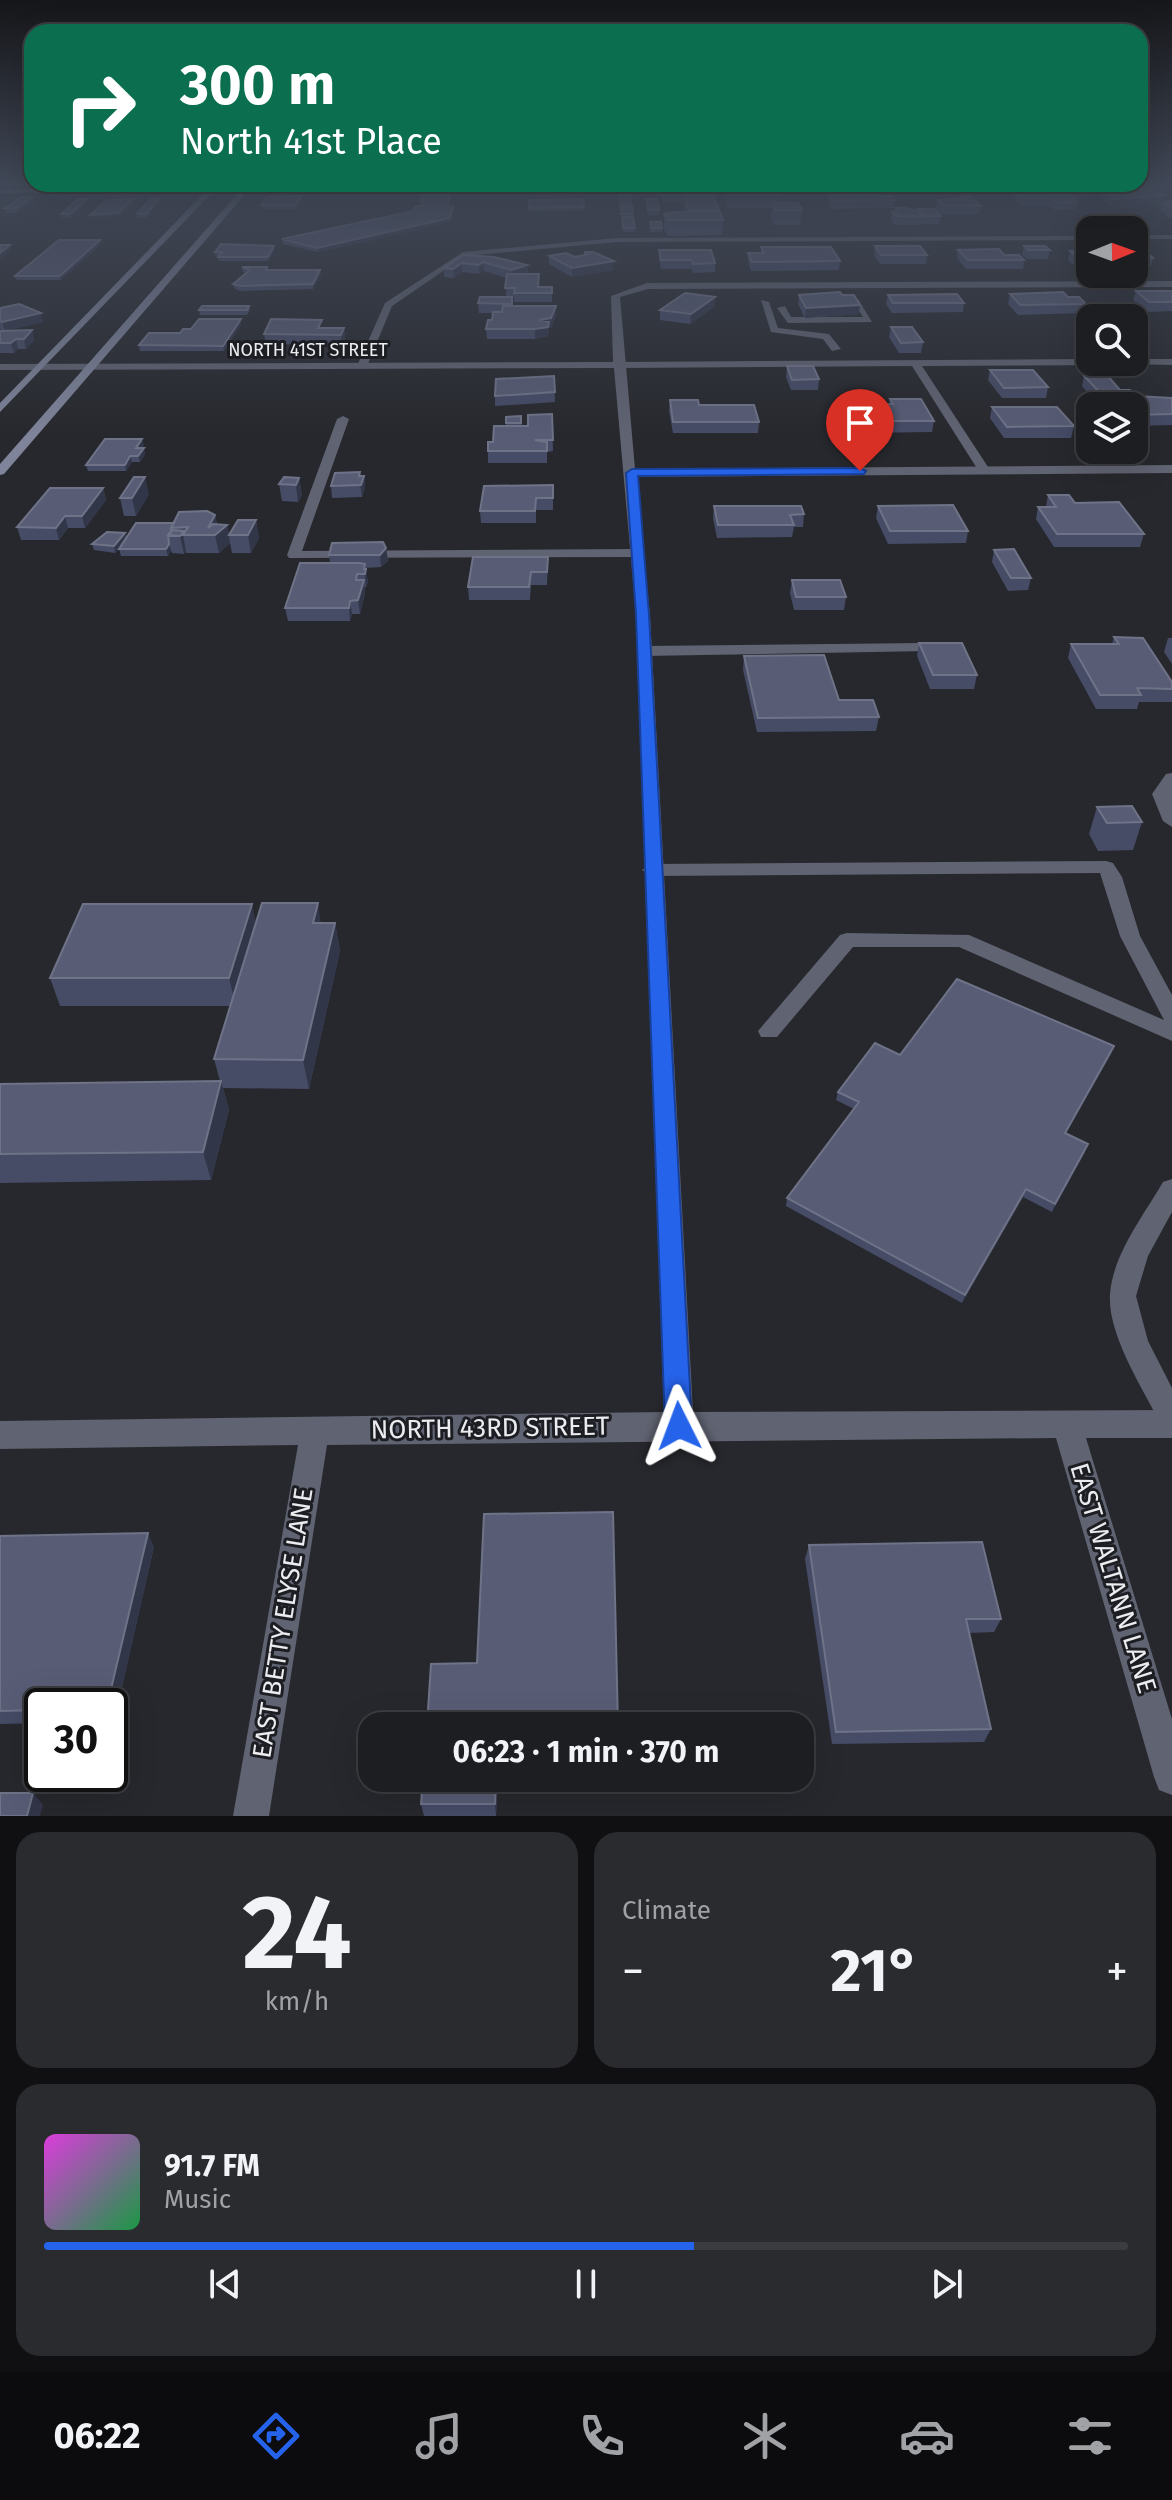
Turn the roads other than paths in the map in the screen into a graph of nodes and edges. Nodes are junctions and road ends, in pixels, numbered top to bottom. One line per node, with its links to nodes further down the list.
1 (137, 268): 18 (main road)
2 (178, 268): 19 (main road)
3 (443, 268): 15 (street)
4 (1172, 284): 5 (street)
5 (849, 285): 6 (street); 9 (street)
6 (758, 286): 7 (street); 14 (street)
7 (764, 302): 8 (street); 10 (street)
8 (795, 302)
9 (782, 308)
10 (836, 349)
11 (1076, 362): 14 (street, NORTH 41ST STREET)
12 (1148, 362): 13 (street)
13 (1172, 362)
14 (617, 365): 15 (street, NORTH 41ST STREET); 25 (street)
15 (362, 366): 19 (street, NORTH 41ST STREET)
16 (917, 366): 23 (street)
17 (0, 367): 18 (street, NORTH 41ST STREET)
18 (41, 367): 19 (street, NORTH 41ST STREET); 20 (main road)
19 (91, 367): 24 (main road)
20 (0, 409)
21 (343, 419): 26 (street)
22 (1172, 469): 23 (street)
23 (984, 470): 25 (street)
24 (0, 471)
25 (632, 473): 26 (street)
26 (638, 553): 28 (street)
27 (923, 648): 28 (street)
28 (644, 651): 31 (street)
29 (1172, 778): 30 (street)
30 (1172, 821)
31 (652, 870): 32 (street); 39 (street)
32 (1172, 1016)
33 (769, 1031): 34 (street)
34 (1172, 1033)
35 (1172, 1189): 36 (street)
36 (1172, 1417)
37 (1172, 1424): 38 (street, NORTH 43RD STREET)
38 (1067, 1425): 39 (street, NORTH 43RD STREET); 42 (street, EAST WALTANN LANE)
39 (679, 1426): 40 (street, NORTH 43RD STREET)
40 (315, 1430): 41 (street, NORTH 43RD STREET); 43 (street, EAST BETTY ELYSE LANE)
41 (0, 1435)
42 (1172, 1777)
43 (251, 1816)

